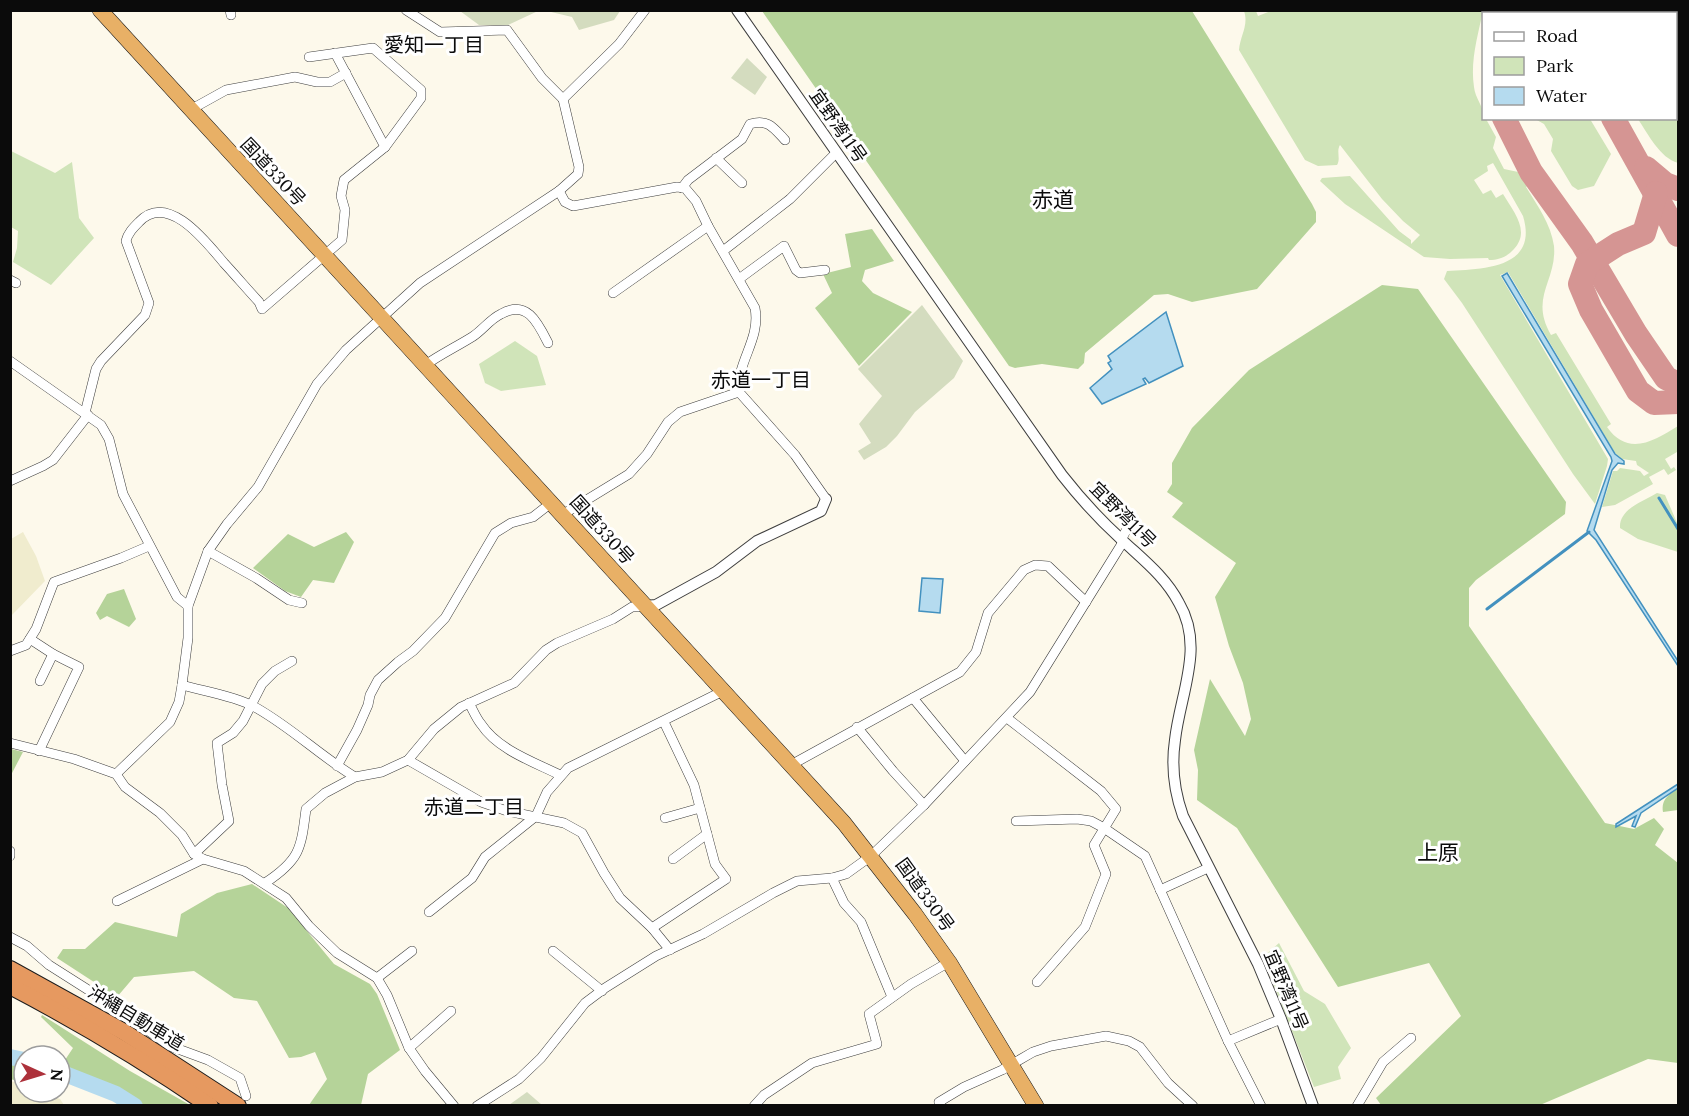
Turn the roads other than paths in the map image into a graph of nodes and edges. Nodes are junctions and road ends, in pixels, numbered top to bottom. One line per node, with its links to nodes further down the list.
1 (100, 10): 9 (highway, 国道330号)
2 (406, 10): 8 (street)
3 (645, 10): 8 (street)
4 (737, 10): 12 (street, 宜野湾11号)
5 (335, 53): 6 (street); 7 (street); 11 (street)
6 (309, 57)
7 (346, 73): 9 (street); 11 (street)
8 (563, 99): 16 (street)
9 (190, 110): 19 (highway, 国道330号)
10 (785, 140): 13 (street)
11 (385, 147): 19 (street)
12 (837, 153): 18 (street); 34 (street, 宜野湾11号)
13 (716, 159): 14 (street); 15 (street)
14 (742, 183)
15 (682, 188): 16 (street); 17 (street)
16 (559, 191): 23 (street)
17 (708, 226): 18 (street); 22 (street)
18 (723, 251): 21 (street)
19 (324, 255): 23 (highway, 国道330号); 28 (street)
20 (825, 270): 21 (street)
21 (739, 279): 27 (street)
22 (613, 293)
23 (381, 318): 26 (highway, 国道330号); 36 (street)
24 (548, 343): 26 (street)
25 (10, 361): 28 (street)
26 (424, 366): 31 (highway, 国道330号)
27 (739, 392): 30 (street); 32 (street)
28 (87, 414): 29 (street); 35 (street)
29 (10, 481)
30 (826, 499): 40 (street)
31 (550, 503): 32 (highway, 国道330号); 59 (street)
32 (562, 515): 40 (highway, 国道330号)
33 (1128, 527): 34 (street)
34 (1122, 541): 37 (street); 75 (street, 宜野湾11号)
35 (148, 546): 39 (street); 41 (street)
36 (208, 551): 38 (street); 39 (street)
37 (1086, 602): 48 (street); 51 (street)
38 (302, 603)
39 (188, 606): 46 (street)
40 (645, 606): 47 (highway, 国道330号); 49 (street)
41 (30, 639): 42 (street); 43 (street)
42 (10, 651)
43 (53, 654): 45 (street); 55 (street)
44 (292, 661): 50 (street)
45 (40, 681)
46 (182, 685): 50 (street); 60 (street)
47 (723, 691): 52 (street); 58 (highway, 国道330号)
48 (913, 698): 53 (street); 57 (street)
49 (469, 703): 56 (street); 61 (street)
50 (251, 705): 59 (street); 72 (street)
51 (1007, 718): 57 (street); 68 (street)
52 (664, 722): 61 (street); 64 (street)
53 (857, 727): 58 (street); 63 (street)
54 (10, 743): 55 (street)
55 (39, 751): 60 (street)
56 (408, 760): 62 (street); 65 (street)
57 (965, 761): 63 (street)
58 (791, 765): 73 (highway, 国道330号)
59 (337, 766): 62 (street)
60 (116, 774): 72 (street)
61 (560, 775): 65 (street)
62 (356, 777): 77 (street)
63 (924, 805): 73 (street)
64 (700, 807): 66 (street); 69 (street)
65 (536, 816): 80 (street); 81 (street)
66 (665, 818)
67 (1016, 821): 68 (street)
68 (1104, 828): 78 (street); 89 (street)
69 (708, 834): 74 (street); 81 (street)
70 (10, 851): 71 (street)
71 (10, 856)
72 (199, 856): 77 (street); 79 (street)
73 (871, 856): 76 (street); 86 (highway, 国道330号)
74 (673, 859)
75 (1208, 868): 78 (street); 94 (street, 宜野湾11号)
76 (832, 878): 83 (street); 92 (street)
77 (265, 883): 88 (street)
78 (1160, 890): 96 (street)
79 (117, 901)
80 (429, 912)
81 (652, 928): 83 (street)
82 (10, 937): 99 (street)
83 (670, 950): 91 (street)
84 (412, 951): 88 (street)
85 (553, 951): 91 (street)
86 (949, 962): 92 (street); 98 (highway, 国道330号)
87 (10, 969): 99 (highway, 沖縄自動車道)
88 (377, 978): 97 (street)
89 (1037, 982)
90 (10, 986): 101 (highway, 沖縄自動車道)
91 (602, 991): 103 (street)
92 (892, 997): 104 (street)
93 (451, 1011): 97 (street)
94 (1281, 1019): 96 (street); 108 (street, 宜野湾11号)
95 (1410, 1038): 109 (street)
96 (1228, 1041): 107 (street)
97 (410, 1048): 102 (street)
98 (1012, 1065): 100 (street); 105 (highway, 国道330号); 106 (street)
99 (242, 1101)
100 (938, 1104)
101 (210, 1106)
102 (454, 1106)
103 (477, 1106)
104 (754, 1106)
105 (1036, 1106)
106 (1193, 1106)
107 (1261, 1106)
108 (1313, 1106)
109 (1358, 1106)

